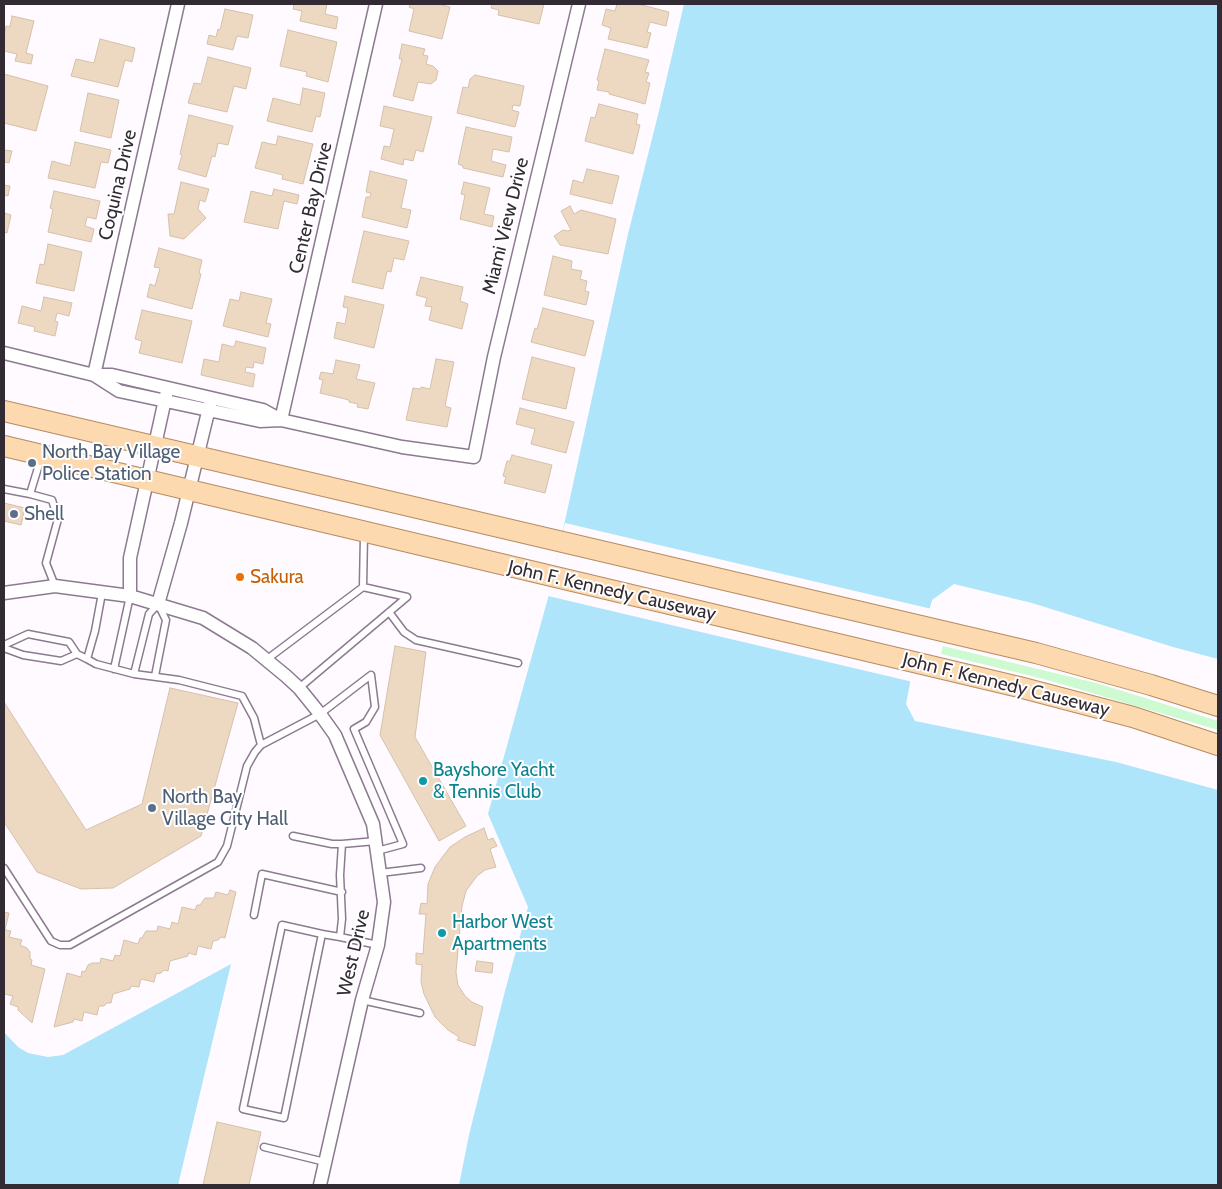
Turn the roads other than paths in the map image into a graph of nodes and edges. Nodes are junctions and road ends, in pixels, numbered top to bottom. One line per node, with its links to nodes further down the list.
1 (178, 4): 5 (street, Coquina Drive)
2 (376, 4): 11 (street, Center Bay Drive)
3 (579, 4): 11 (street, Miami View Drive)
4 (4, 353): 5 (street)
5 (94, 375): 6 (street); 8 (street)
6 (167, 388): 7 (street); 8 (street)
7 (211, 398): 10 (street); 11 (street)
8 (164, 401): 10 (street); 13 (street)
9 (4, 411): 13 (main road, John F. Kennedy Causeway)
10 (208, 411): 11 (street); 15 (street)
11 (281, 420)
12 (4, 446): 14 (main road, John F. Kennedy Causeway)
13 (155, 447): 15 (main road, John F. Kennedy Causeway); 16 (street)
14 (41, 455): 16 (main road, John F. Kennedy Causeway); 19 (lane)
15 (197, 456): 18 (street); 37 (main road, John F. Kennedy Causeway)
16 (148, 481): 18 (main road, John F. Kennedy Causeway); 25 (street)
17 (4, 489): 19 (lane)
18 (189, 490): 20 (main road, John F. Kennedy Causeway); 26 (street)
19 (30, 494): 21 (lane)
20 (364, 532): 22 (lane); 40 (main road, John F. Kennedy Causeway)
21 (55, 586): 23 (street, West Drive); 24 (street, West Drive)
22 (363, 587): 27 (lane); 31 (lane)
23 (102, 593): 25 (street, West Drive); 30 (lane)
24 (4, 594)
25 (130, 596): 26 (street, West Drive); 33 (lane)
26 (158, 604): 31 (street, West Drive); 34 (lane); 35 (lane)
27 (389, 612): 32 (lane); 36 (lane)
28 (4, 646): 29 (lane); 29 (lane)
29 (77, 654): 30 (lane)
30 (87, 659): 33 (lane)
31 (266, 660): 36 (street, West Drive)
32 (518, 663)
33 (114, 669): 34 (lane)
34 (134, 674): 35 (lane)
35 (155, 676): 39 (lane)
36 (299, 688): 38 (street, West Drive)
37 (1218, 706)
38 (320, 714): 39 (lane); 43 (street, West Drive); 43 (lane)
39 (261, 745): 44 (lane)
40 (1218, 745)
41 (294, 836): 42 (lane)
42 (342, 844): 43 (lane); 47 (lane)
43 (377, 846): 46 (street, West Drive)
44 (4, 868)
45 (421, 868): 46 (lane)
46 (380, 873): 51 (street, West Drive)
47 (342, 892): 48 (lane); 50 (lane)
48 (254, 915)
49 (322, 934): 49 (lane); 50 (lane)
50 (340, 937): 51 (lane)
51 (378, 945): 52 (street, West Drive)
52 (362, 1000): 53 (lane); 55 (street, West Drive)
53 (420, 1013)
54 (264, 1147): 55 (lane)
55 (325, 1162): 56 (street, West Drive)
56 (320, 1185)

